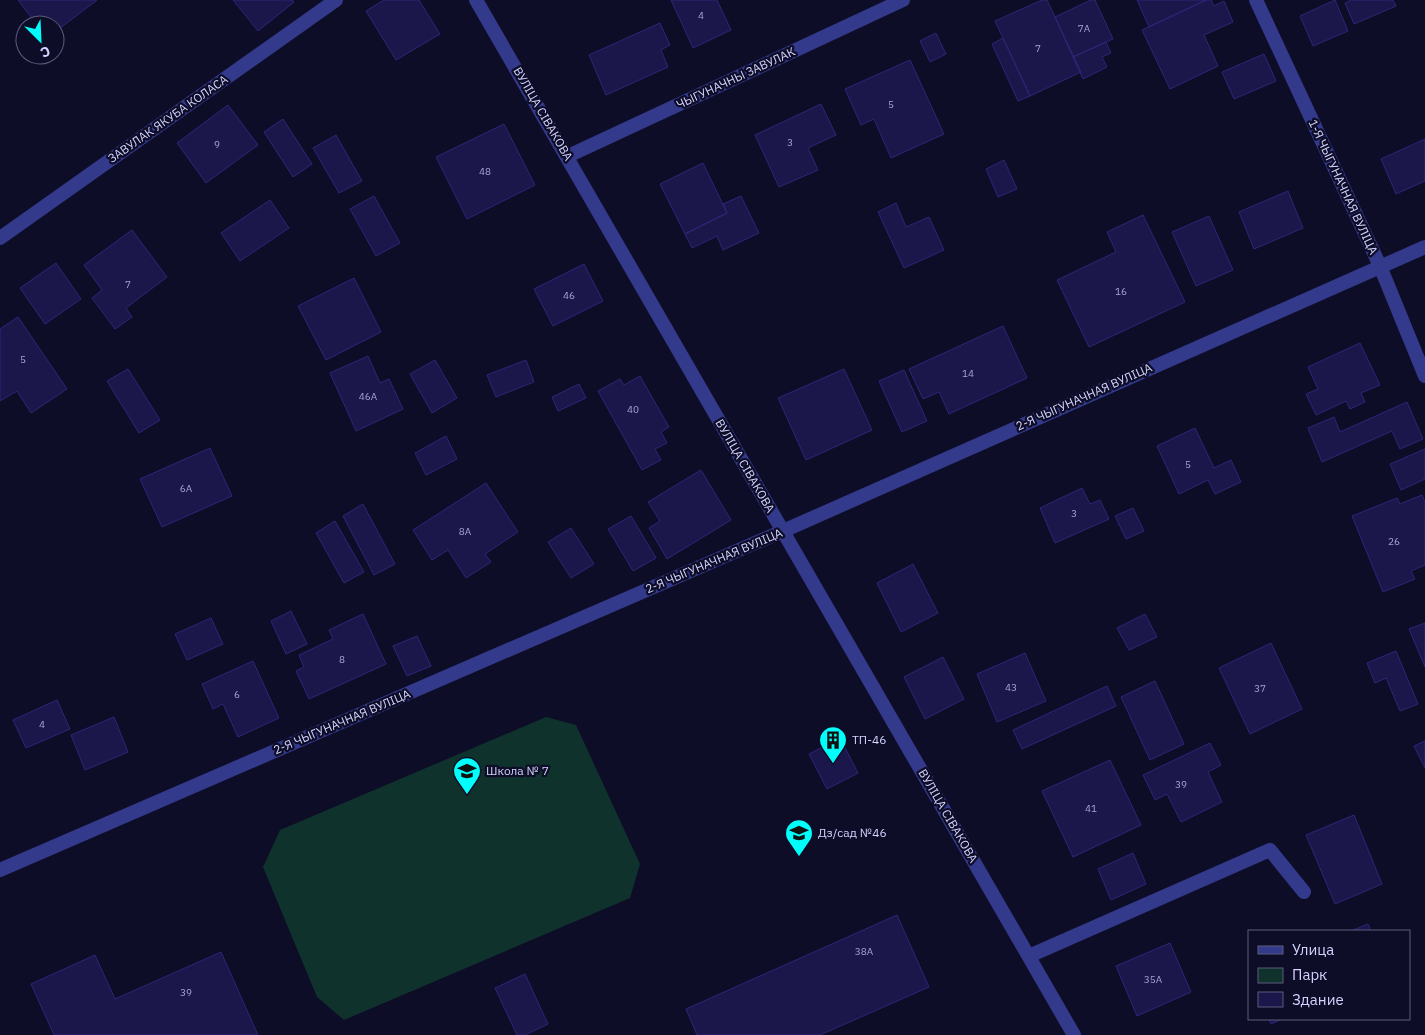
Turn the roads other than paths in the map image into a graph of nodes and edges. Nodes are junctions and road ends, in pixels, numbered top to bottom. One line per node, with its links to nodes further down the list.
1 (336, 0): 6 (street, ЗАВУЛАК ЯКУБА КОЛАСА)
2 (476, 0): 5 (street, ВУЛІЦА СІВАКОВА)
3 (904, 0): 5 (street, ЧЫГУНАЧНЫ ЗАВУЛАК)
4 (1256, 0): 8 (street, 1-Я ЧЫГУНАЧНАЯ ВУЛІЦА)
5 (568, 156): 10 (street, ВУЛІЦА СІВАКОВА)
6 (0, 238)
7 (1425, 247): 8 (street, 2-Я ЧЫГУНАЧНАЯ ВУЛІЦА)
8 (1380, 266): 9 (street, 1-Я ЧЫГУНАЧНАЯ ВУЛІЦА); 10 (street, 2-Я ЧЫГУНАЧНАЯ ВУЛІЦА)
9 (1425, 376)
10 (783, 531): 11 (street, 2-Я ЧЫГУНАЧНАЯ ВУЛІЦА); 13 (street, ВУЛІЦА СІВАКОВА)
11 (0, 870)
12 (1304, 892): 13 (street)
13 (1028, 956): 14 (street, ВУЛІЦА СІВАКОВА)
14 (1074, 1035)

